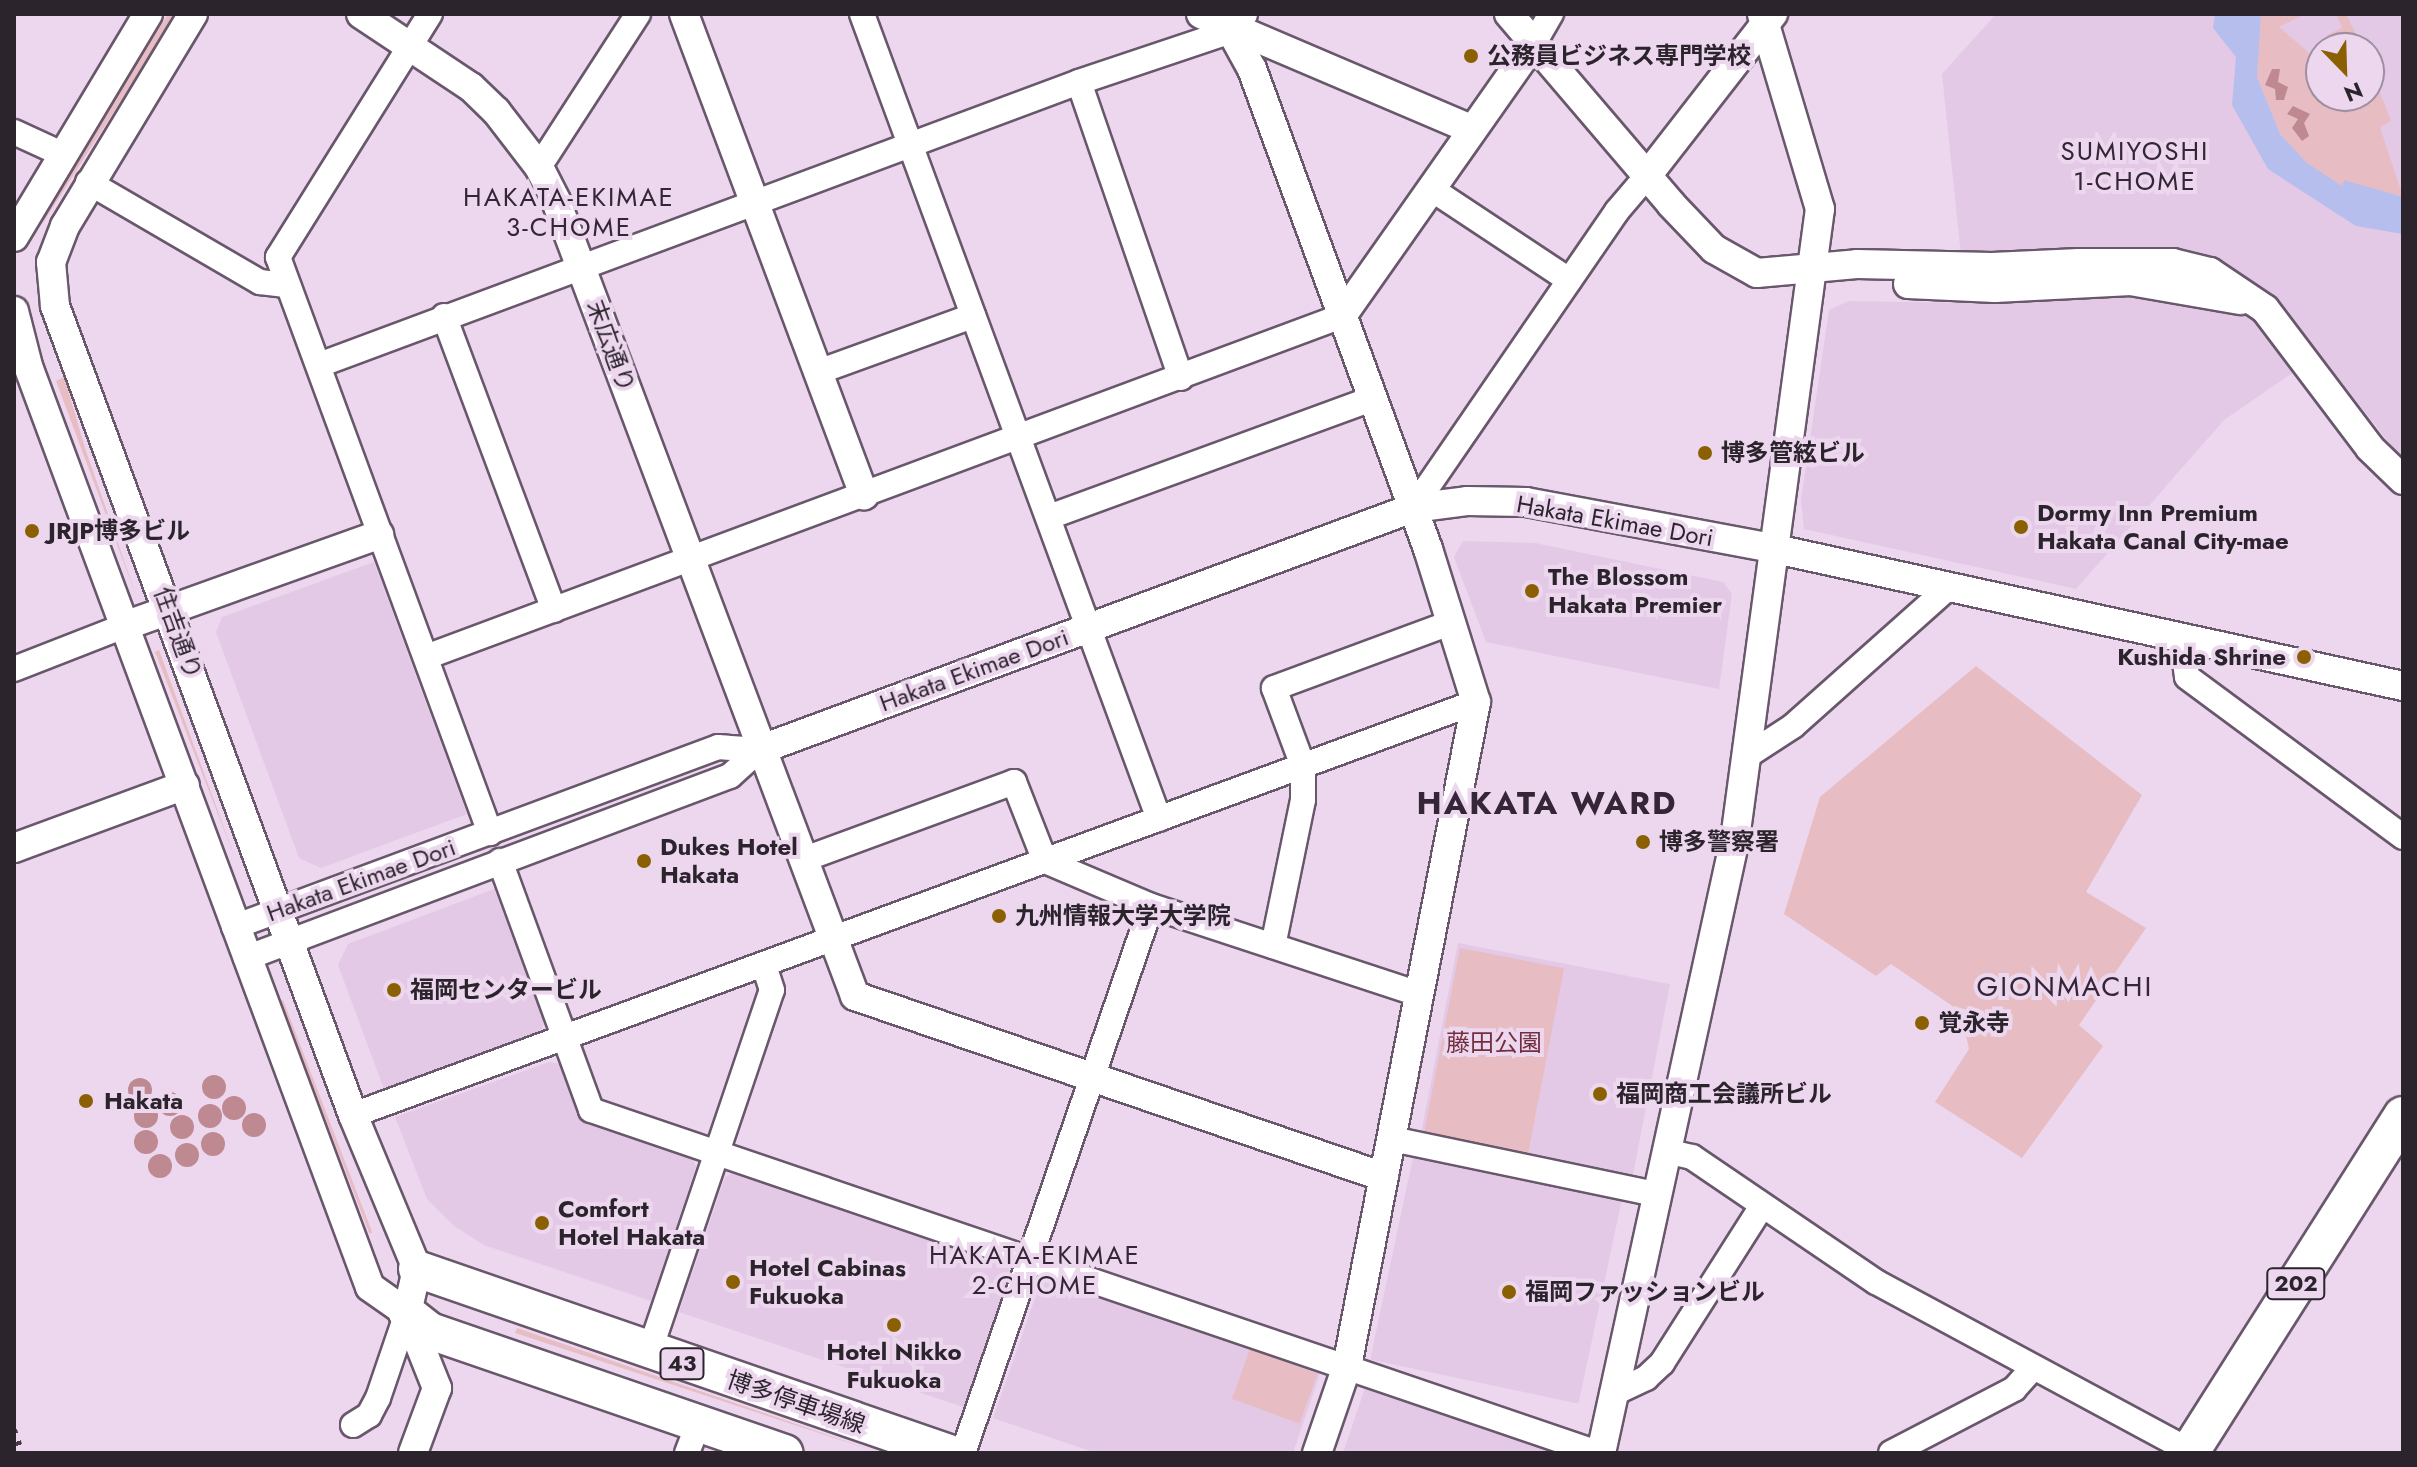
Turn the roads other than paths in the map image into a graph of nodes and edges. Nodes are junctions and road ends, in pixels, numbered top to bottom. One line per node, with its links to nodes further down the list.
1 (148, 14): 19 (street)
2 (193, 14): 22 (street)
3 (361, 14): 14 (street, 末広通り)
4 (430, 14): 14 (street)
5 (638, 14): 20 (street)
6 (684, 14): 24 (street)
7 (862, 14): 18 (street)
8 (1201, 14): 12 (street)
9 (1509, 14): 13 (street)
10 (1551, 14): 13 (street)
11 (1767, 17): 21 (street); 28 (street)
12 (1237, 22): 15 (street); 16 (street); 33 (street)
13 (1534, 43): 16 (street); 21 (street)
14 (410, 45): 20 (street, 末広通り); 30 (street)
15 (1079, 82): 18 (street); 38 (street)
16 (1470, 129): 23 (street)
17 (14, 132): 19 (street)
18 (911, 144): 24 (street); 32 (street)
19 (62, 154): 25 (street)
20 (539, 167): 27 (street, 末広通り)
21 (1646, 177): 28 (street); 29 (street)
22 (88, 182): 26 (street); 30 (street)
23 (1430, 188): 29 (street); 33 (street)
24 (755, 202): 27 (street); 37 (street)
25 (14, 237)
26 (51, 262): 34 (street); 35 (street, 住吉通り)
27 (582, 267): 31 (street); 47 (street, 末広通り)
28 (1809, 272): 41 (street); 46 (street)
29 (1569, 280): 43 (street)
30 (286, 285): 36 (street)
31 (444, 316): 36 (street); 50 (street)
32 (973, 316): 37 (street); 40 (street)
33 (1342, 316): 38 (street); 39 (street)
34 (19, 326): 35 (street); 52 (street, 住吉通り)
35 (70, 344): 49 (street, 住吉通り)
36 (319, 365): 45 (street)
37 (818, 372): 42 (street)
38 (1181, 378): 40 (street)
39 (1371, 399): 43 (street); 44 (street)
40 (1019, 438): 42 (street); 44 (street)
41 (2403, 480)
42 (864, 495): 47 (street)
43 (1413, 508): 46 (street, Hakata Ekimae Dori); 51 (street); 53 (street, Hakata Ekimae Dori)
44 (1049, 517): 53 (street)
45 (379, 535): 49 (street); 55 (street)
46 (1771, 548): 48 (street, Hakata Ekimae Dori); 60 (street)
47 (690, 561): 50 (street); 59 (street, 末広通り)
48 (1948, 588): 54 (street, Hakata Ekimae Dori); 60 (street)
49 (169, 608): 52 (street); 71 (street, 住吉通り)
50 (554, 610): 55 (street)
51 (1452, 622): 58 (street); 61 (street)
52 (127, 625): 56 (street); 62 (street, 住吉通り)
53 (1088, 627): 59 (street, Hakata Ekimae Dori); 63 (street)
54 (2182, 641): 57 (street, Hakata Ekimae Dori); 65 (street)
55 (426, 657): 64 (street)
56 (14, 669)
57 (2403, 686)
58 (1476, 702): 61 (street); 78 (street)
59 (759, 750): 64 (street, Hakata Ekimae Dori); 67 (street, 末広通り); 68 (street, Hakata Ekimae Dori)
60 (1747, 756): 85 (street)
61 (1303, 766): 63 (street); 75 (street)
62 (185, 785): 66 (street); 72 (street, 住吉通り)
63 (1159, 819): 69 (street)
64 (490, 833): 71 (street, Hakata Ekimae Dori)
65 (2403, 837)
66 (14, 848)
67 (802, 860): 69 (street); 73 (street, 末広通り)
68 (500, 861): 74 (street, Hakata Ekimae Dori); 79 (street)
69 (1045, 861): 70 (street); 73 (street)
70 (1151, 906): 75 (street); 80 (street)
71 (277, 911): 72 (street, Hakata Ekimae Dori); 74 (street, 住吉通り)
72 (234, 927): 76 (street, 住吉通り)
73 (831, 940): 77 (street); 80 (street, 末広通り)
74 (289, 941): 76 (street, Hakata Ekimae Dori); 81 (street, 住吉通り)
75 (1273, 946): 78 (street)
76 (246, 958): 91 (street, 住吉通り)
77 (764, 965): 79 (street); 84 (street)
78 (1418, 994): 83 (street)
79 (565, 1039): 81 (street); 84 (street)
80 (1094, 1079): 86 (street, 末広通り); 89 (street)
81 (353, 1115): 90 (street, 住吉通り)
82 (2403, 1116): 105 (highway, 202)
83 (1392, 1139): 86 (street); 87 (street)
84 (717, 1151): 89 (street); 92 (street)
85 (1666, 1151): 87 (street); 88 (street)
86 (1384, 1177): 93 (street)
87 (1655, 1194): 95 (street)
88 (1762, 1206): 94 (street); 95 (street)
89 (1031, 1259): 93 (street); 101 (street)
90 (417, 1269): 91 (street); 92 (main road, 博多停車場線 / 43)
91 (407, 1313): 96 (street); 97 (main road, 43); 98 (street)
92 (649, 1353): 100 (main road, 博多停車場線 / 43)
93 (1347, 1366): 102 (street); 103 (street)
94 (2031, 1370): 104 (street); 105 (street)
95 (1612, 1394): 103 (street)
96 (353, 1425)
97 (693, 1438): 99 (main road, 43)
98 (413, 1453)
99 (785, 1453)
100 (949, 1453)
101 (963, 1453)
102 (1317, 1453)
103 (1599, 1453)
104 (1891, 1453)
105 (2190, 1453)

